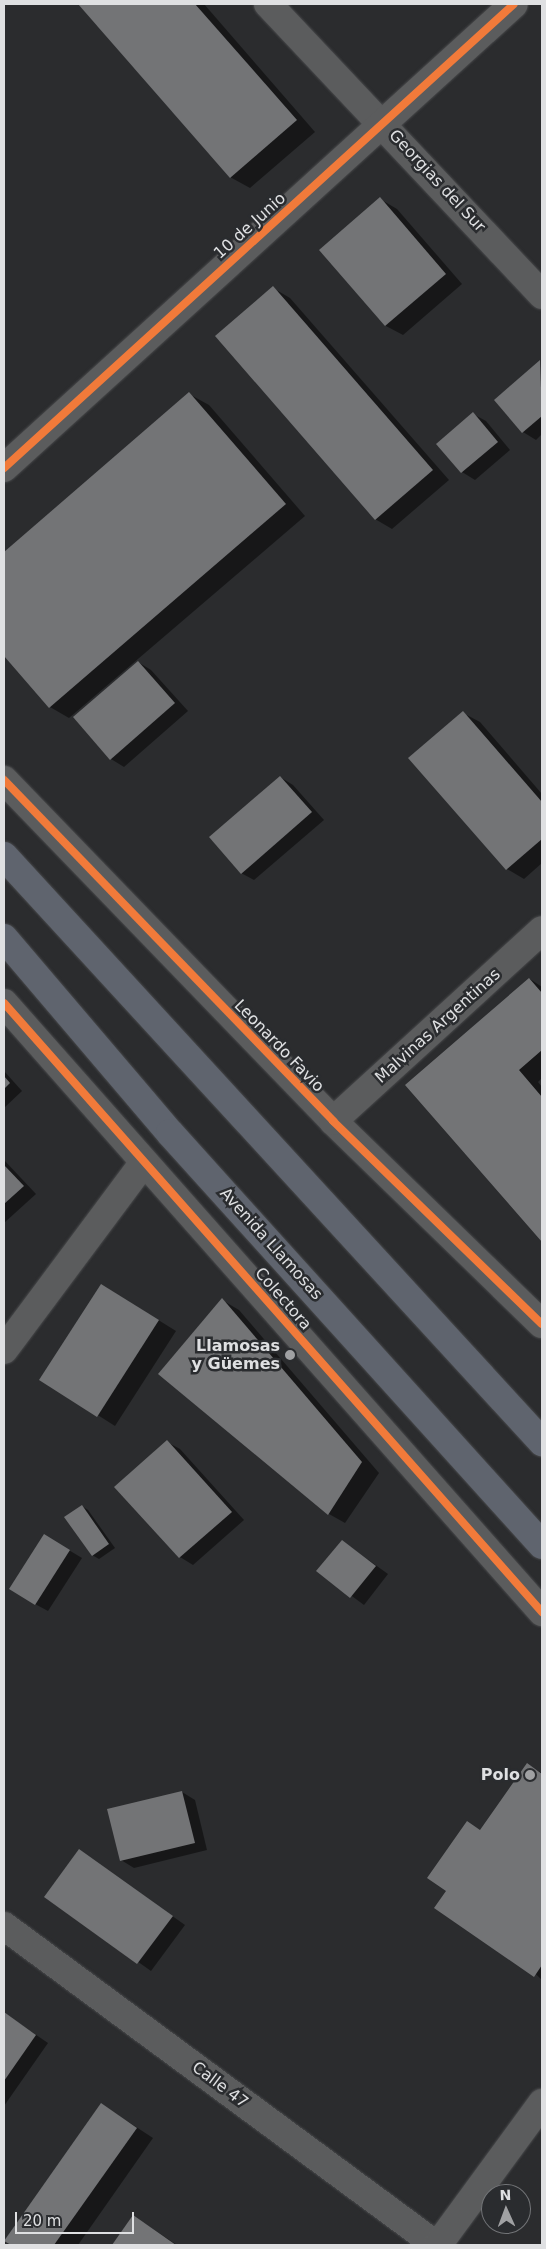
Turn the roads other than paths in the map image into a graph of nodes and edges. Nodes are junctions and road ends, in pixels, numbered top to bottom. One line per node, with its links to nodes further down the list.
1 (268, 4): 3 (street, Georgias del Sur)
2 (514, 4): 3 (street, 10 de Junio)
3 (383, 124): 4 (street, Georgias del Sur); 5 (street, 10 de Junio)
4 (542, 295)
5 (4, 468)
6 (4, 780): 11 (street, Leonardo Favio)
7 (4, 856): 15 (highway)
8 (542, 930): 11 (street, Malvinas Argentinas)
9 (4, 938): 16 (highway, Avenida Llamosas)
10 (4, 1003): 12 (street, Colectora)
11 (333, 1121): 13 (street, Leonardo Favio)
12 (144, 1162): 14 (street); 17 (street, Colectora)
13 (542, 1324)
14 (4, 1350)
15 (542, 1442)
16 (542, 1545)
17 (542, 1612)
18 (4, 1926): 20 (street, Calle 47)
19 (542, 2103): 20 (street)
20 (437, 2245)

